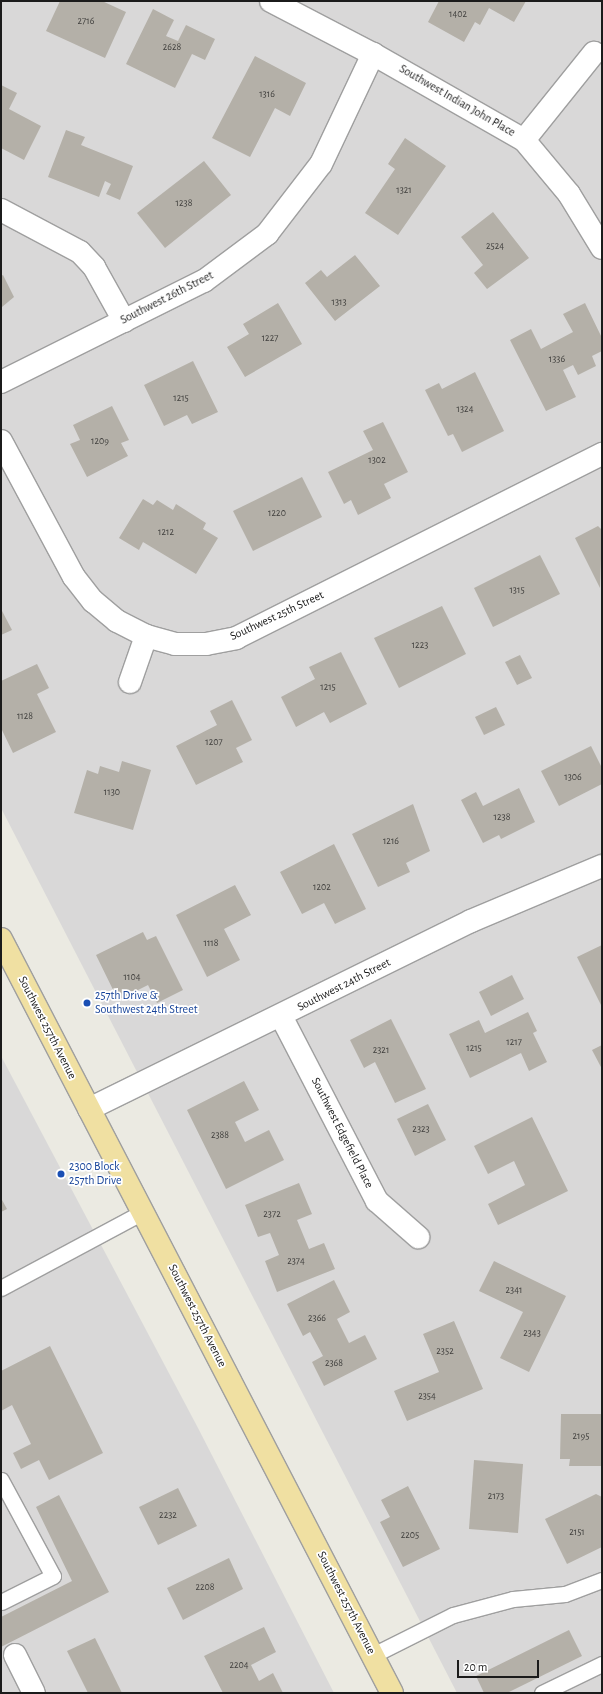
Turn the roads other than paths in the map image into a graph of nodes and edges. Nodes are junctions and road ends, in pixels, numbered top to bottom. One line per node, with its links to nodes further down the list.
1 (271, 1): 3 (street, Southwest Indian John Place)
2 (594, 53): 4 (street)
3 (373, 54): 4 (street, Southwest Indian John Place); 7 (street, Southwest 26th Street)
4 (524, 140): 6 (street, Southwest Indian John Place)
5 (1, 210): 7 (street)
6 (602, 248)
7 (124, 321): 8 (street, Southwest 26th Street)
8 (1, 382)
9 (1, 441): 11 (street, Southwest 25th Street)
10 (602, 454): 11 (street, Southwest 25th Street)
11 (146, 636): 12 (street)
12 (130, 682)
13 (602, 866): 15 (street, Southwest 24th Street)
14 (1, 939): 16 (main road, Southwest 257th Avenue)
15 (281, 1016): 16 (street, Southwest 24th Street); 18 (street, Southwest Edgefield Place)
16 (89, 1109): 17 (main road, Southwest 257th Avenue)
17 (143, 1212): 19 (lane); 24 (main road, Southwest 257th Avenue)
18 (418, 1237)
19 (1, 1288)
20 (1, 1480): 22 (lane)
21 (602, 1580): 24 (lane)
22 (1, 1602)
23 (15, 1655): 26 (street)
24 (373, 1655): 27 (main road, Southwest 257th Avenue)
25 (602, 1664): 28 (lane)
26 (34, 1693)
27 (392, 1693)
28 (542, 1693)

